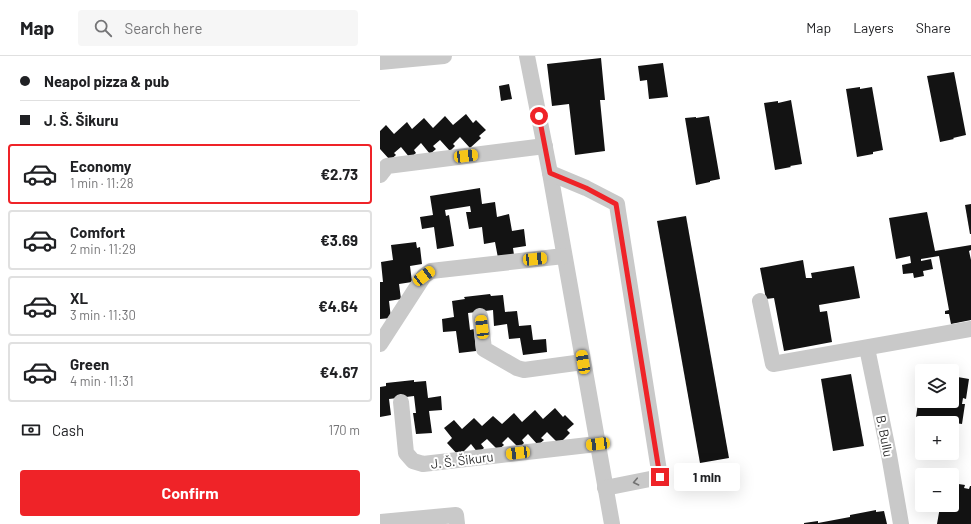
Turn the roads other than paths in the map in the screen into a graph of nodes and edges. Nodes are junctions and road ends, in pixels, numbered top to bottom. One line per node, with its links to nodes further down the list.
1 (444, 56): 3 (street)
2 (527, 56): 4 (street)
3 (380, 62)
4 (545, 146): 5 (street); 6 (street)
5 (550, 173): 7 (street); 16 (street, one-way to 16)
6 (380, 175)
7 (564, 256): 11 (street); 13 (street)
8 (760, 301): 12 (street)
9 (480, 316): 13 (street)
10 (971, 329): 12 (street)
11 (380, 344)
12 (867, 348): 20 (street, B. Bullu)
13 (583, 362): 15 (street)
14 (400, 402): 15 (street, J. Š. Šikuru)
15 (598, 444): 16 (street)
16 (605, 488): 19 (street)
17 (380, 522): 18 (street)
18 (457, 524)
19 (612, 524)
20 (901, 524)

